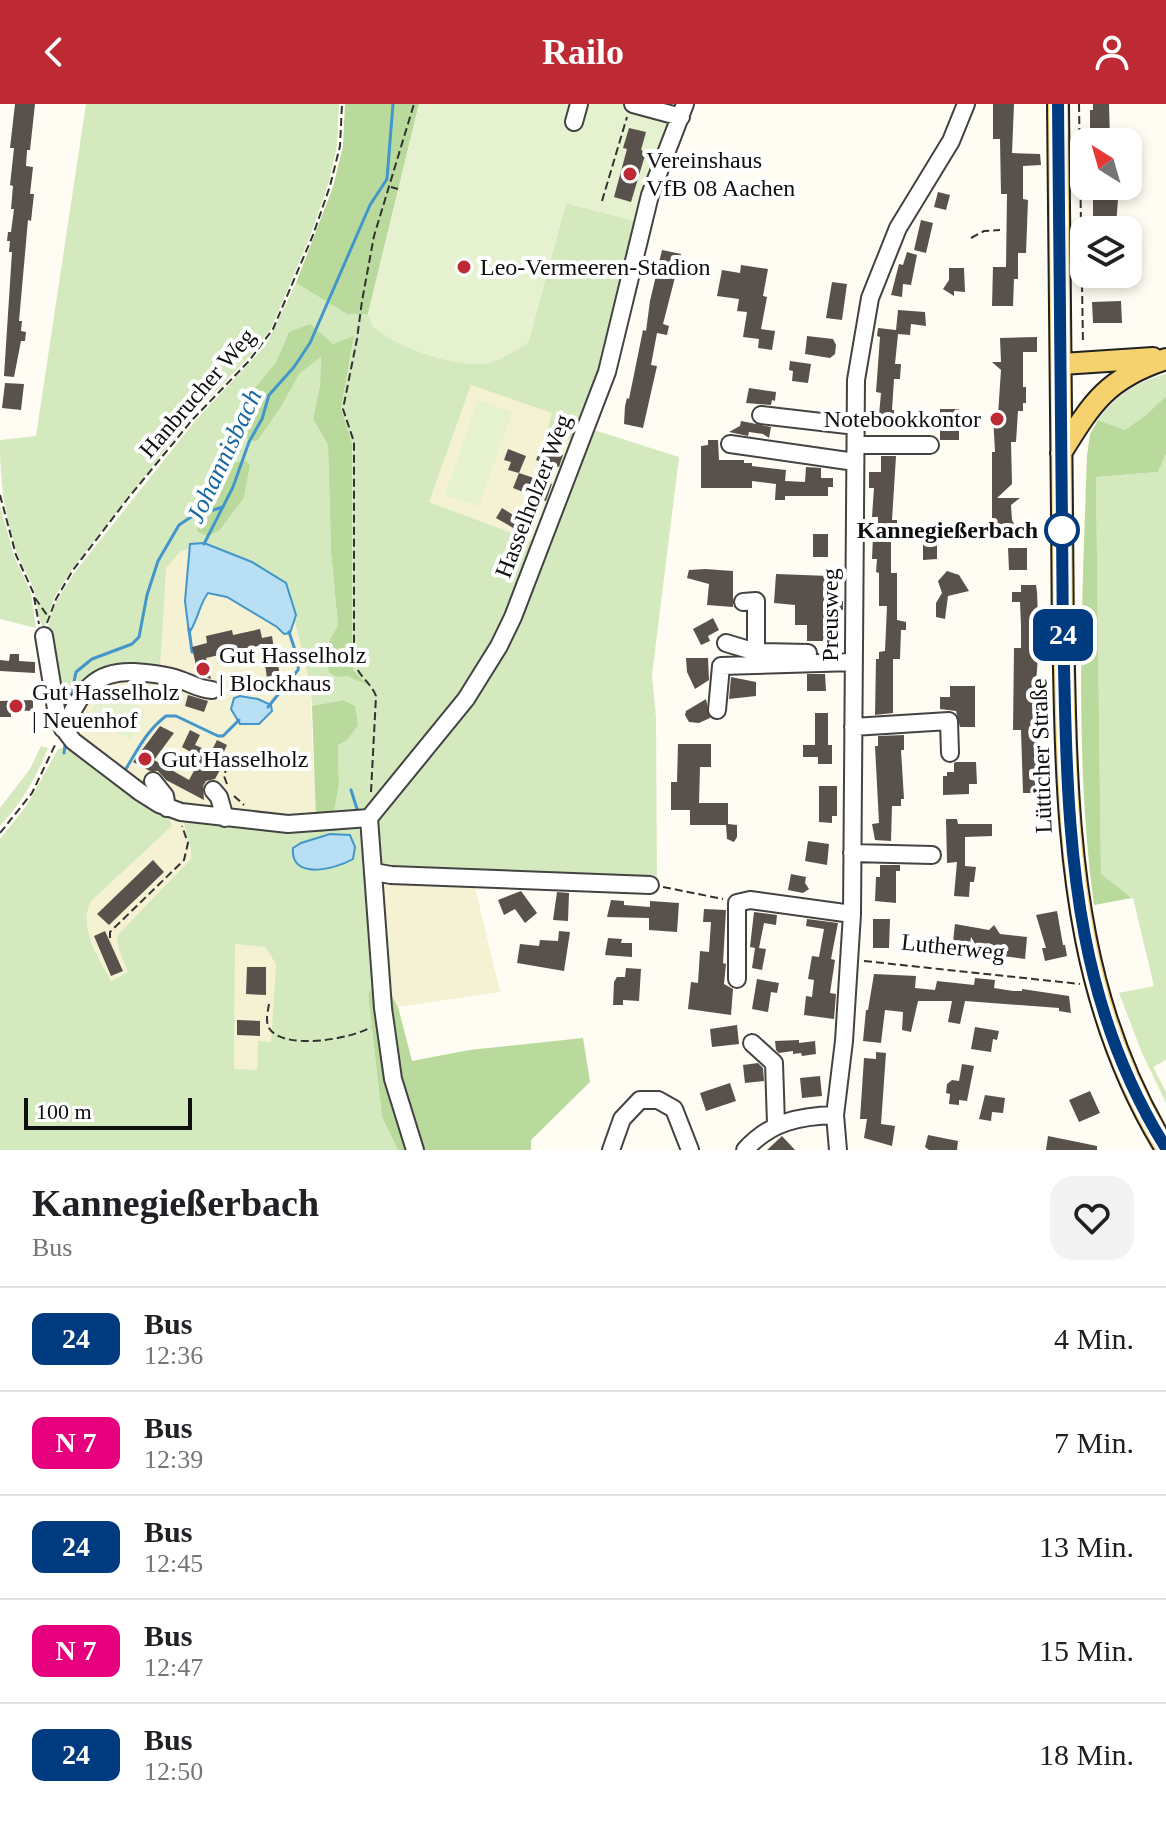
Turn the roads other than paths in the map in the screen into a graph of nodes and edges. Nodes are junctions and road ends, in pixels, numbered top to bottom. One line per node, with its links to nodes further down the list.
1 (579, 104): 6 (street)
2 (966, 104): 10 (street, Preusweg)
3 (1058, 104): 8 (main road, Lütticher Straße)
4 (630, 110): 5 (street)
5 (683, 110): 28 (street, Hasselholzer Weg)
6 (574, 122)
7 (1166, 358): 8 (main road); 13 (main road)
8 (1062, 364): 13 (main road, Lütticher Straße)
9 (761, 415): 10 (street)
10 (856, 426): 14 (street, Preusweg)
11 (730, 444): 14 (street)
12 (930, 445): 14 (street)
13 (1061, 453): 39 (main road, Lütticher Straße)
14 (856, 454): 19 (street, Preusweg)
15 (743, 602): 18 (street)
16 (44, 636): 23 (street)
17 (726, 643): 18 (street)
18 (756, 652): 19 (street)
19 (854, 657): 21 (street); 22 (street, Preusweg)
20 (212, 690): 23 (street)
21 (717, 710)
22 (853, 727): 24 (street); 30 (street, Preusweg)
23 (63, 729): 27 (street)
24 (950, 753)
25 (153, 781): 27 (street)
26 (213, 790): 29 (street)
27 (174, 810): 29 (street)
28 (371, 815): 29 (street); 32 (street)
29 (225, 818)
30 (852, 853): 31 (street); 34 (street, Preusweg)
31 (932, 855)
32 (374, 872): 33 (street); 40 (street)
33 (650, 885)
34 (852, 914): 35 (street); 37 (street, Preusweg)
35 (737, 979)
36 (752, 1043): 38 (street)
37 (835, 1115): 38 (street); 44 (street, Preusweg)
38 (776, 1124): 43 (street)
39 (1166, 1149)
40 (415, 1150)
41 (611, 1150): 42 (street)
42 (690, 1150)
43 (745, 1150)
44 (838, 1150)

